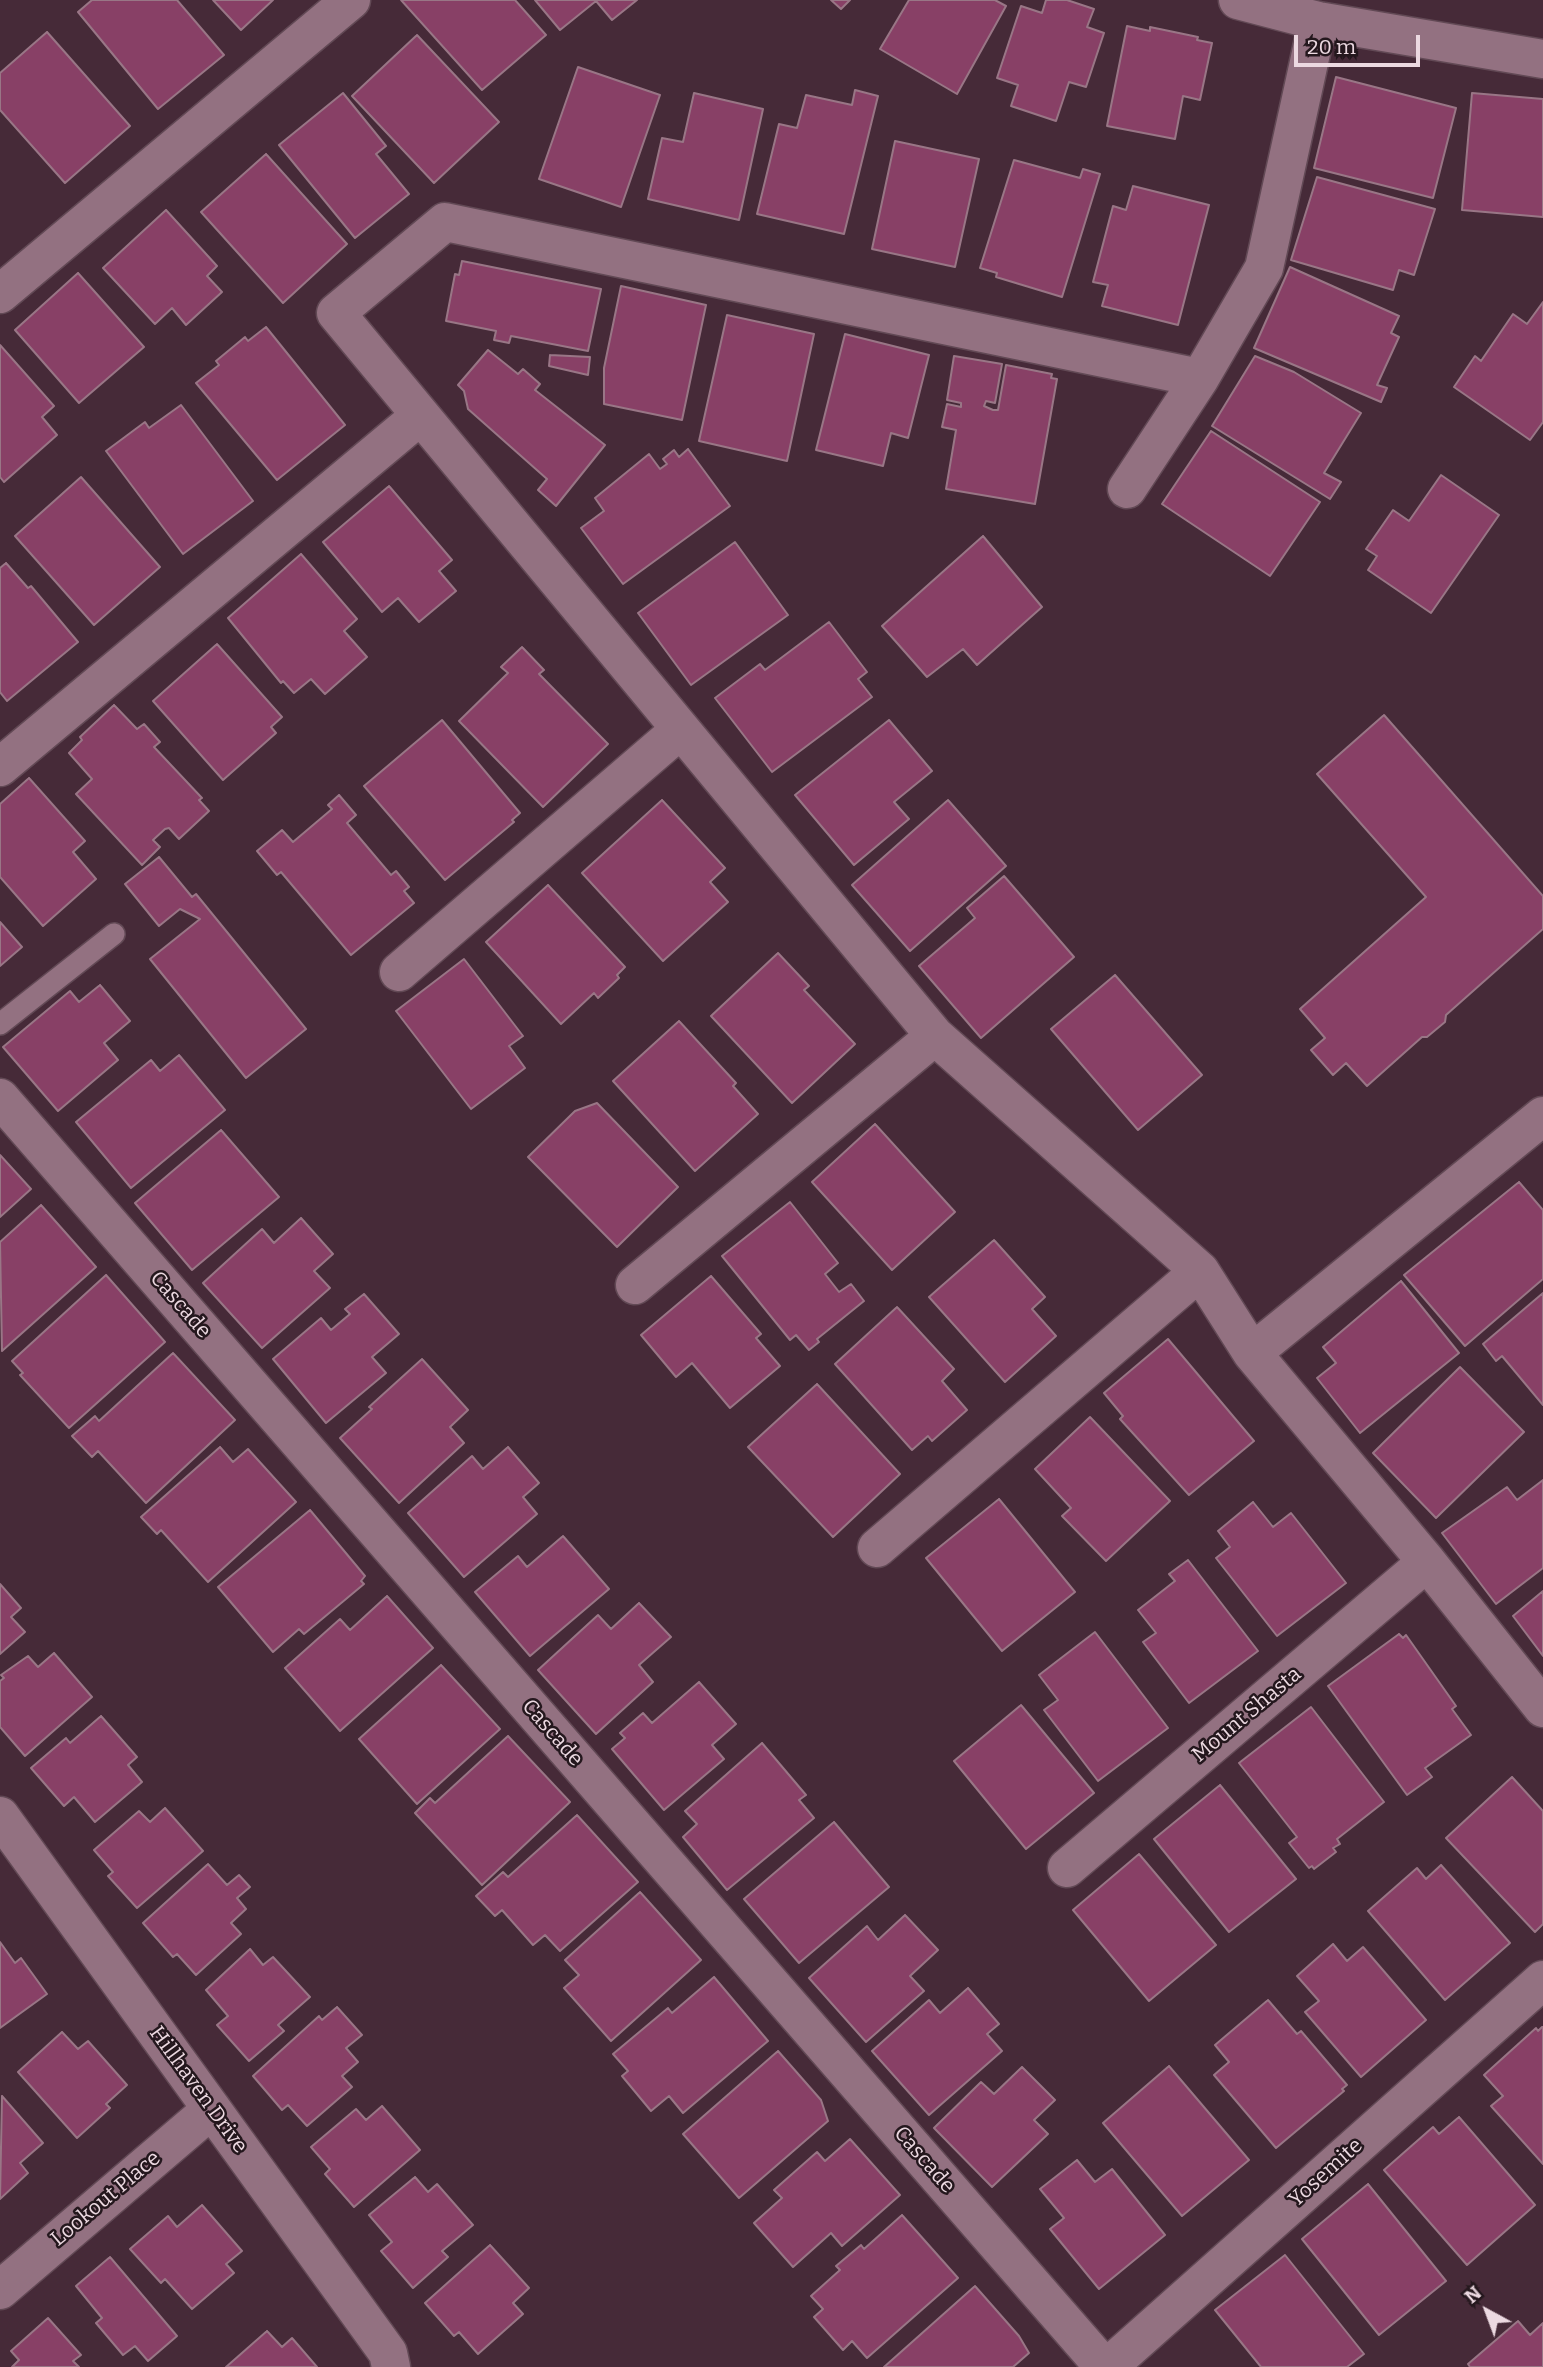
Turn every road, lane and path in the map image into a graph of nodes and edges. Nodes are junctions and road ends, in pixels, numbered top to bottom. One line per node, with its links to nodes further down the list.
1 (351, 0): 5 (street)
2 (1238, 0): 3 (street)
3 (1318, 21): 4 (street); 6 (street)
4 (1543, 59)
5 (0, 294)
6 (1200, 378): 7 (street); 8 (street)
7 (420, 416): 9 (street); 10 (street)
8 (1127, 489)
9 (680, 730): 12 (street); 14 (street)
10 (0, 767)
11 (114, 934): 13 (lane)
12 (399, 972)
13 (0, 1024)
14 (935, 1036): 17 (street); 18 (street)
15 (0, 1098): 29 (street, Cascade)
16 (1538, 1128): 19 (street)
17 (1200, 1272): 19 (street); 20 (street)
18 (635, 1286)
19 (1252, 1353): 21 (street)
20 (877, 1548)
21 (1427, 1562): 22 (street); 24 (street, Mount Shasta)
22 (1543, 1708)
23 (0, 1816): 26 (street, Hillhaven Drive)
24 (1067, 1868)
25 (1543, 1980): 29 (street, Yosemite)
26 (212, 2109): 27 (street, Lookout Place); 28 (street, Hillhaven Drive)
27 (0, 2290)
28 (391, 2367)
29 (1106, 2367)

